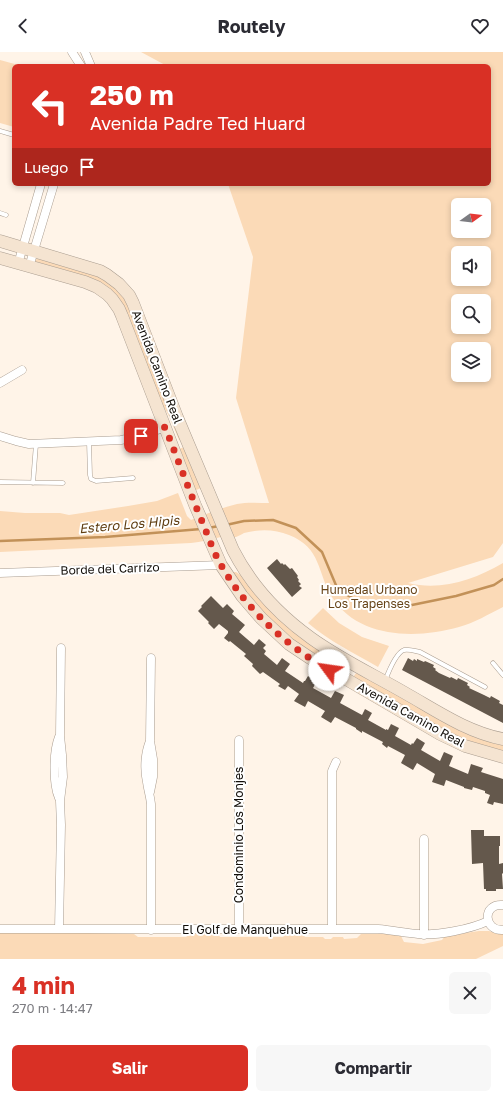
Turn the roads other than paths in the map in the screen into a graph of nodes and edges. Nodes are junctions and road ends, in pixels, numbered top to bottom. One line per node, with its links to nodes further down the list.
1 (72, 52): 3 (street)
2 (85, 52): 4 (street)
3 (80, 64)
4 (91, 64)
5 (0, 131): 6 (lane)
6 (12, 135)
7 (41, 186): 12 (street)
8 (53, 186): 12 (street)
9 (0, 213): 10 (lane)
10 (6, 215)
11 (0, 241): 12 (main road, Avenida Camino Real)
12 (28, 249): 14 (street); 21 (main road, Avenida Camino Real)
13 (0, 258): 14 (main road, Avenida Camino Real)
14 (23, 265): 17 (main road, Avenida Camino Real)
15 (22, 370): 16 (street)
16 (0, 383)
17 (165, 427): 19 (main road, Avenida Camino Real); 20 (street)
18 (0, 436): 22 (street)
19 (170, 439): 21 (main road); 27 (main road, Avenida Camino Real)
20 (89, 442): 22 (street); 23 (lane)
21 (187, 442): 29 (main road, Avenida Camino Real)
22 (36, 444): 25 (lane)
23 (133, 478)
24 (0, 482): 25 (lane)
25 (33, 483): 26 (lane)
26 (63, 483)
27 (221, 565): 28 (street, Borde del Carrizo); 29 (main road); 36 (main road, Avenida Camino Real)
28 (0, 573)
29 (251, 578): 33 (main road, Avenida Camino Real)
30 (61, 648): 46 (street)
31 (151, 658): 48 (street)
32 (493, 663): 34 (lane)
33 (359, 667): 35 (main road, Avenida Camino Real); 36 (main road)
34 (503, 675)
35 (385, 681): 37 (lane); 38 (main road, Avenida Camino Real)
36 (350, 682): 40 (main road, Avenida Camino Real)
37 (485, 686)
38 (503, 739)
39 (240, 740): 49 (street, Condominio Los Monjes)
40 (503, 757)
41 (336, 762): 47 (street)
42 (424, 839): 51 (street)
43 (503, 905): 44 (street)
44 (488, 921): 50 (street); 51 (street, El Golf de Manquehue)
45 (0, 929): 46 (street, El Golf de Manquehue)
46 (59, 929): 48 (street, El Golf de Manquehue)
47 (332, 929): 49 (street, El Golf de Manquehue); 51 (street, El Golf de Manquehue)
48 (151, 930): 49 (street, El Golf de Manquehue)
49 (239, 930)
50 (503, 930)
51 (424, 935)

